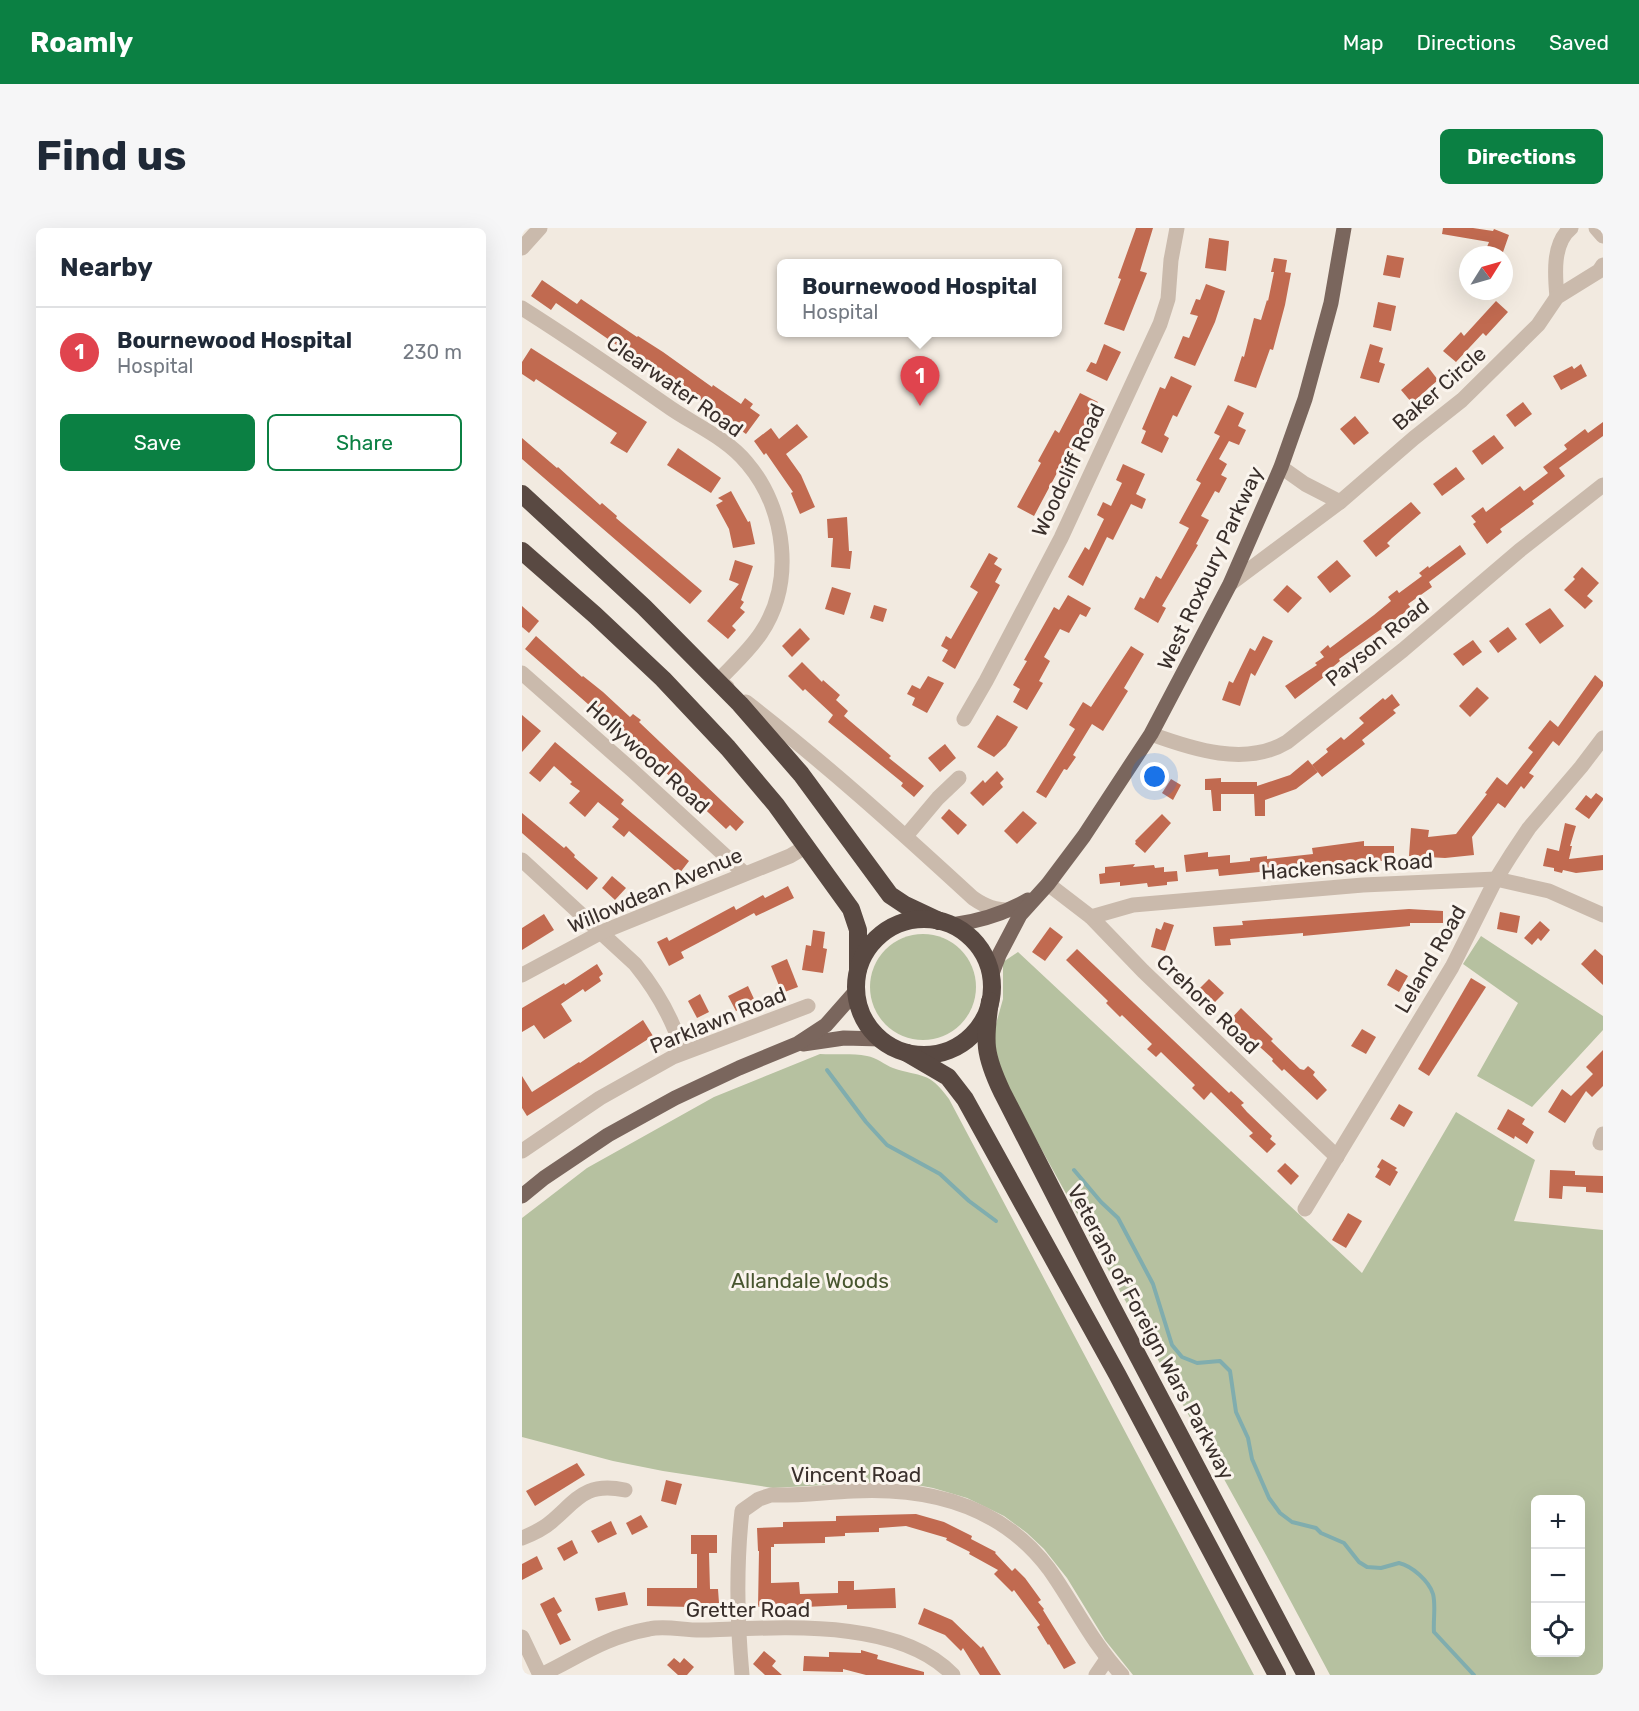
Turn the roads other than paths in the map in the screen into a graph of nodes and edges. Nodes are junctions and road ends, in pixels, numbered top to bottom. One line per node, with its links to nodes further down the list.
1 (540, 228): 7 (street)
2 (1177, 228): 19 (street, Woodcliff Road)
3 (1344, 228): 11 (main road, West Roxbury Parkway)
4 (1571, 228): 9 (street)
5 (1596, 228): 6 (street)
6 (1603, 236)
7 (522, 248)
8 (1603, 265): 9 (street, Baker Circle)
9 (1557, 297): 14 (street, Baker Circle)
10 (522, 308): 18 (street, Clearwater Road)
11 (1281, 467): 14 (street); 16 (main road, West Roxbury Parkway)
12 (1603, 485): 20 (street, Payson Road)
13 (522, 494): 18 (highway)
14 (1340, 502): 16 (street, Baker Circle)
15 (522, 552): 24 (highway)
16 (1230, 584): 20 (main road, West Roxbury Parkway)
17 (522, 673): 26 (street, Hollywood Road)
18 (718, 681): 23 (street); 32 (highway)
19 (964, 719)
20 (1151, 734): 28 (main road, West Roxbury Parkway)
21 (1603, 738): 27 (street, Leland Road)
22 (959, 778): 23 (street)
23 (906, 836): 29 (street)
24 (807, 846): 26 (street, Willowdean Avenue); 34 (highway)
25 (522, 860): 33 (street)
26 (744, 873): 33 (street, Willowdean Avenue)
27 (1496, 879): 30 (street, Hackensack Road); 31 (street, Hackensack Road); 45 (street, Leland Road)
28 (1043, 889): 29 (main road, West Roxbury Parkway); 31 (street, Crehore Road); 36 (main road, West Roxbury Parkway)
29 (1011, 910): 32 (main road, West Roxbury Parkway)
30 (1603, 914)
31 (1091, 917): 45 (street, Crehore Road)
32 (946, 923): 34 (highway); 36 (highway)
33 (602, 932): 35 (street, Willowdean Avenue); 42 (street)
34 (858, 969): 37 (highway)
35 (522, 975)
36 (991, 975): 38 (highway)
37 (856, 991): 40 (highway); 41 (main road)
38 (990, 1001): 43 (highway); 59 (highway, Veterans of Foreign Wars Parkway)
39 (808, 1006): 42 (street, Parklawn Road)
40 (881, 1039): 41 (main road); 43 (highway)
41 (797, 1044): 46 (main road)
42 (683, 1052): 44 (street, Parklawn Road)
43 (907, 1053): 58 (highway)
44 (522, 1151)
45 (1337, 1156): 47 (street, Leland Road)
46 (522, 1196)
47 (1305, 1209)
48 (625, 1490): 49 (street)
49 (522, 1539)
50 (738, 1630): 52 (street, Vincent Road); 53 (street, Gretter Road); 54 (street); 55 (street, Gretter Road)
51 (522, 1637): 53 (street)
52 (1107, 1659): 56 (street); 57 (street, Vincent Road)
53 (540, 1675)
54 (742, 1675)
55 (953, 1675)
56 (1096, 1675)
57 (1122, 1675)
58 (1277, 1675)
59 (1306, 1675)

